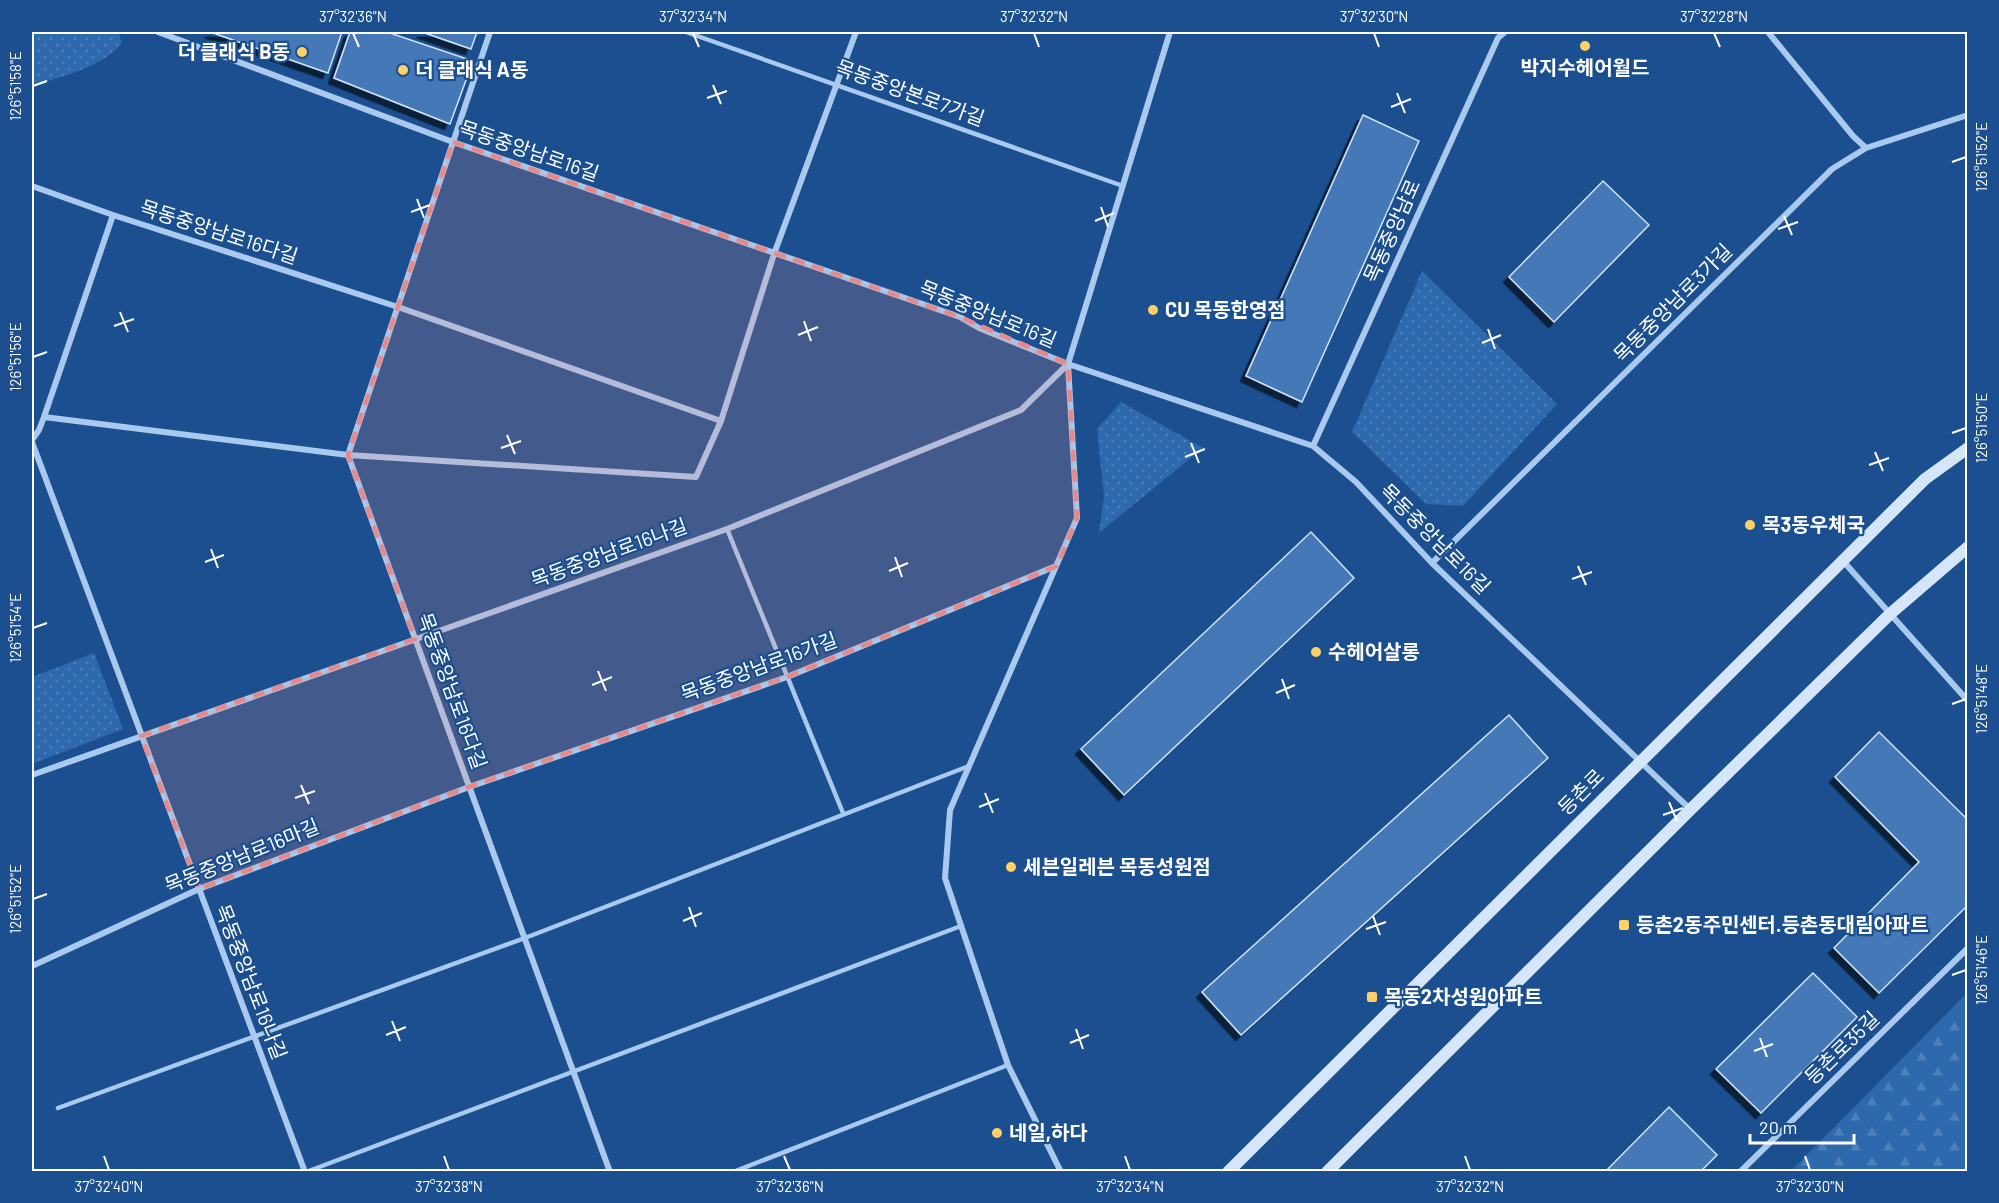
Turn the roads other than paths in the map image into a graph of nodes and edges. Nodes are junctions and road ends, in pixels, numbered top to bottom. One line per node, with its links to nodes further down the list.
1 (158, 32): 10 (street, 목동중앙남로16길)
2 (490, 32): 10 (street)
3 (686, 32): 8 (lane, 목동중앙본로7가길)
4 (856, 32): 8 (street)
5 (1170, 32): 13 (street)
6 (1505, 32): 21 (street, 목동중앙남로)
7 (1768, 32): 11 (street)
8 (837, 84): 13 (lane, 목동중앙본로7가길); 15 (street)
9 (1968, 115): 11 (street, 목동중앙남로3가길)
10 (453, 142): 15 (street, 목동중앙남로16길); 16 (street)
11 (1866, 148): 27 (street, 목동중앙남로3가길)
12 (32, 186): 14 (street, 목동중앙남로16다길)
13 (1123, 186): 17 (street)
14 (113, 215): 16 (street, 목동중앙남로16다길); 18 (street, 목동중앙남로16나길)
15 (774, 254): 17 (street, 목동중앙남로16길); 19 (street)
16 (398, 307): 19 (street, 목동중앙남로16다길); 23 (street)
17 (1068, 364): 21 (street, 목동중앙남로16길); 24 (street, 목동중앙남로16나길); 28 (street)
18 (44, 417): 20 (street, 목동중앙남로16나길); 23 (street)
19 (721, 421): 23 (street)
20 (32, 441): 33 (street, 목동중앙남로16나길)
21 (1313, 446): 27 (street, 목동중앙남로16길)
22 (1968, 448): 26 (main road, 등촌로)
23 (348, 455): 30 (street, 목동중앙남로16다길)
24 (727, 529): 30 (street, 목동중앙남로16나길); 31 (lane)
25 (1968, 547): 29 (main road)
26 (1843, 561): 29 (street); 34 (main road, 등촌로)
27 (1432, 563): 34 (street, 목동중앙남로16길)
28 (1057, 566): 31 (street, 목동중앙남로16가길); 35 (street)
29 (1890, 614): 32 (street); 38 (main road)
30 (415, 639): 33 (street, 목동중앙남로16나길); 37 (street, 목동중앙남로16다길)
31 (787, 677): 37 (street, 목동중앙남로16가길); 39 (lane)
32 (1968, 701)
33 (141, 736): 36 (street, 목동중앙남로16나길); 40 (street, 목동중앙남로16나길)
34 (1640, 761): 38 (street, 목동중앙남로16길); 53 (main road, 등촌로)
35 (970, 766): 39 (lane); 41 (street)
36 (32, 775)
37 (469, 787): 40 (street, 목동중앙남로16마길); 42 (street, 목동중앙남로16다길)
38 (1690, 810): 54 (main road)
39 (843, 813): 42 (lane)
40 (199, 889): 44 (street, 목동중앙남로16마길); 45 (street, 목동중앙남로16나길)
41 (961, 926): 46 (street); 47 (lane)
42 (525, 938): 45 (lane); 47 (street, 목동중앙남로16다길)
43 (1968, 948): 55 (street, 등촌로35길)
44 (32, 966)
45 (254, 1036): 48 (lane); 49 (street, 목동중앙남로16나길)
46 (1008, 1065): 51 (lane); 52 (street)
47 (574, 1072): 49 (lane); 50 (street, 목동중앙남로16다길)
48 (58, 1108)
49 (305, 1172)
50 (610, 1172)
51 (733, 1172)
52 (1062, 1172)
53 (1228, 1172)
54 (1327, 1172)
55 (1740, 1172)

